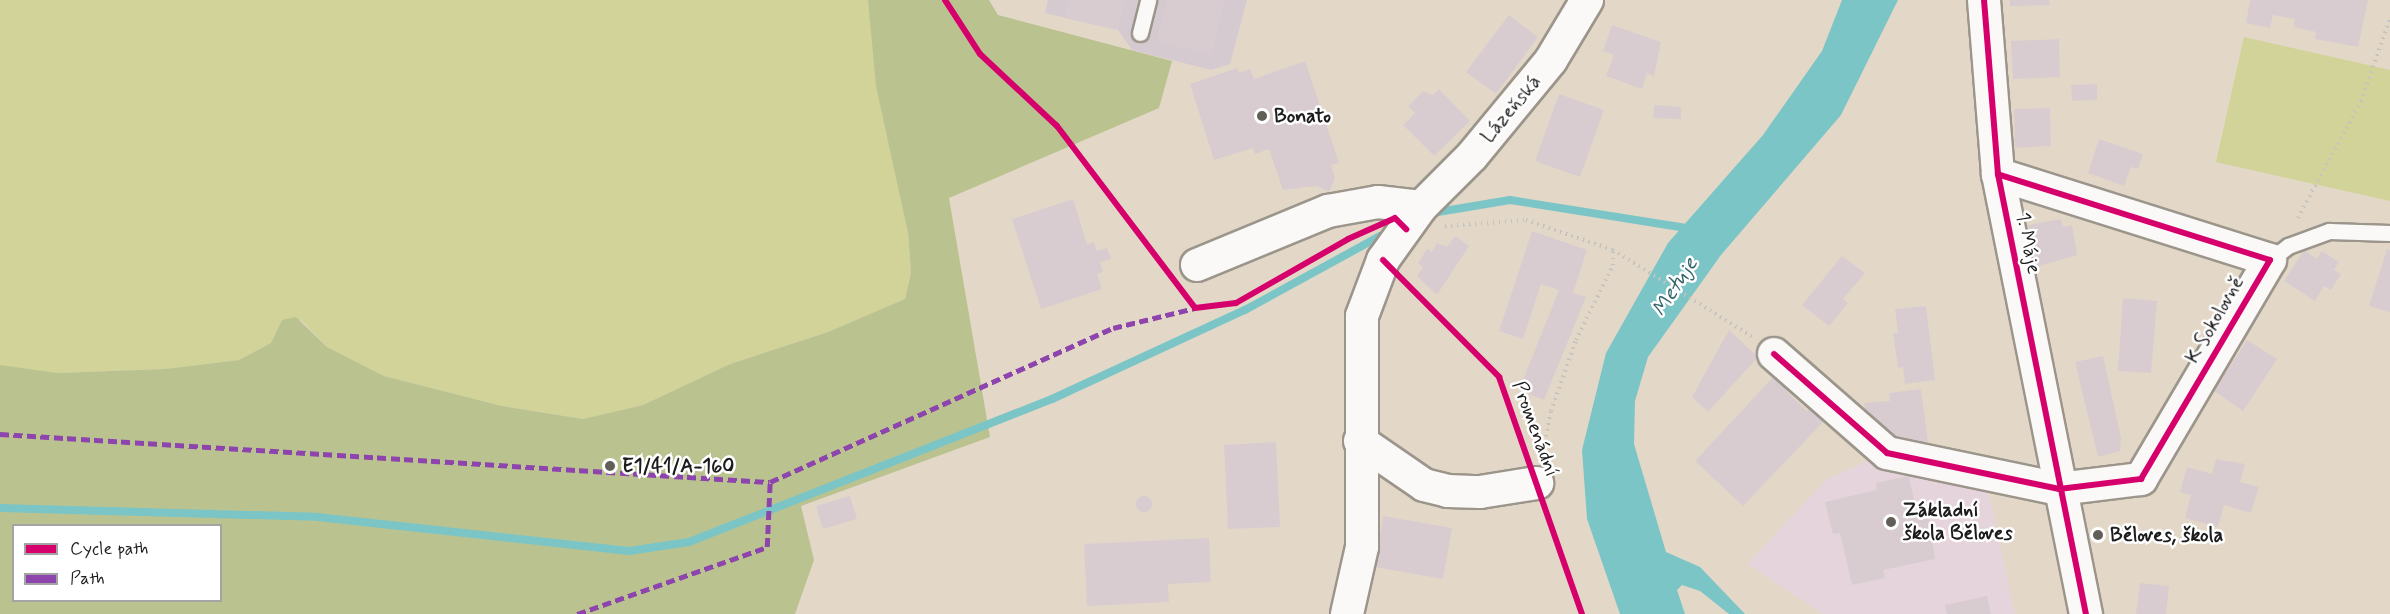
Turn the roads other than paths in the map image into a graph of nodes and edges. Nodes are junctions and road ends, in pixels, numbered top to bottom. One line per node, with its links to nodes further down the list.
1 (1148, 0): 4 (lane)
2 (1984, 0): 5 (street, 1. Máje)
3 (1578, 3): 6 (street, Lázeňská)
4 (1140, 33)
5 (1998, 174): 8 (street, K Sokolovně); 13 (street, 1. Máje)
6 (1413, 218): 9 (street); 11 (street, Lázeňská)
7 (2390, 234): 8 (lane, K Sokolovně)
8 (2270, 260): 13 (street, K Sokolovně)
9 (1197, 265)
10 (1774, 354): 13 (street)
11 (1360, 441): 12 (street); 14 (street, Lázeňská)
12 (1537, 483)
13 (2059, 489): 15 (street, 1. Máje)
14 (1347, 614)
15 (2086, 614)

